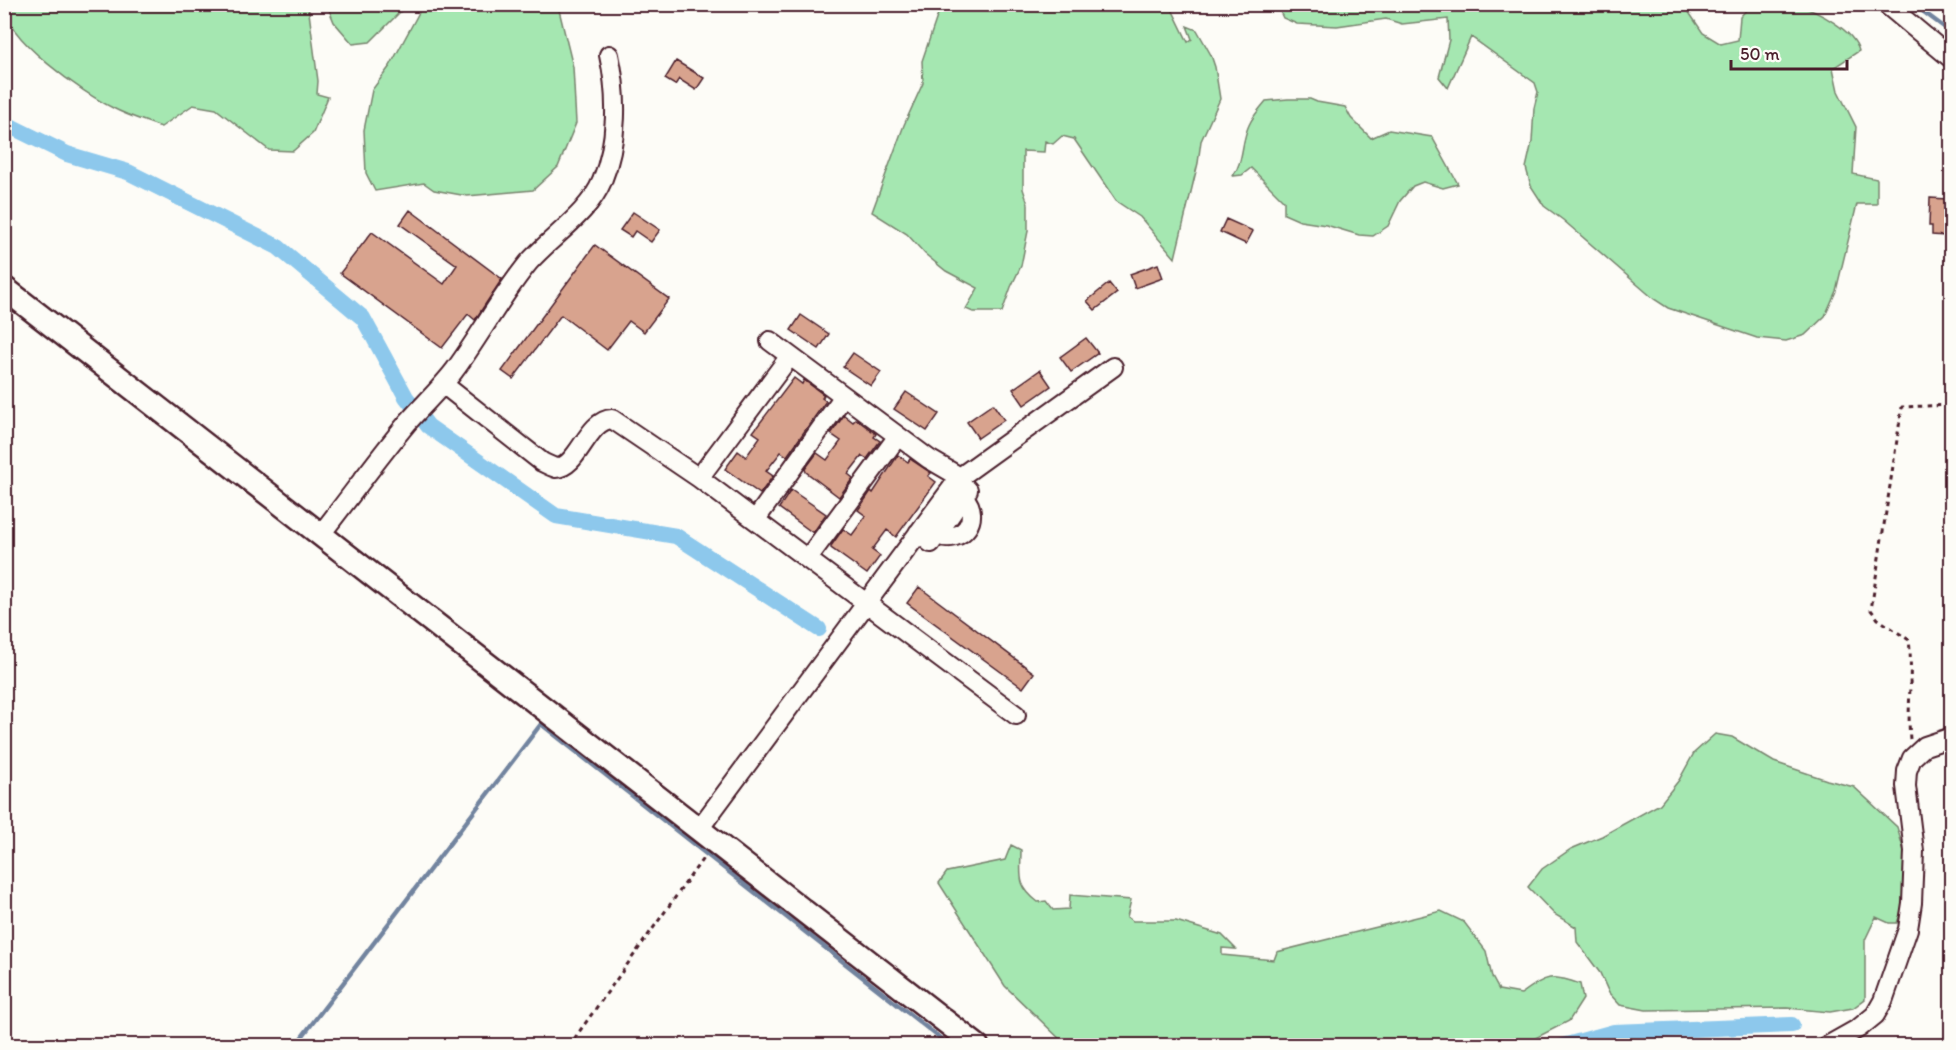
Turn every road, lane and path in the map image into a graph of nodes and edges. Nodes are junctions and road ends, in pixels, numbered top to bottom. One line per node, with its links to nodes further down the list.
1 (1886, 4): 3 (street)
2 (609, 56): 8 (street)
3 (1952, 59)
4 (4, 288): 16 (street)
5 (770, 341): 6 (street)
6 (790, 356): 9 (street); 12 (street)
7 (1113, 367): 13 (street)
8 (443, 384): 12 (street); 16 (street)
9 (844, 396): 11 (street); 14 (street)
10 (1952, 405): 21 (path)
11 (898, 436): 13 (street); 17 (street)
12 (699, 478): 14 (street)
13 (960, 485): 15 (street); 15 (street)
14 (756, 519): 17 (street)
15 (918, 533): 18 (street)
16 (321, 534): 22 (street)
17 (808, 558): 18 (street)
18 (867, 602): 19 (street); 22 (street)
19 (1016, 715)
20 (1952, 737): 21 (street)
21 (1915, 755): 25 (street)
22 (707, 835): 23 (path); 24 (street)
23 (569, 1046)
24 (977, 1046)
25 (1827, 1046)

